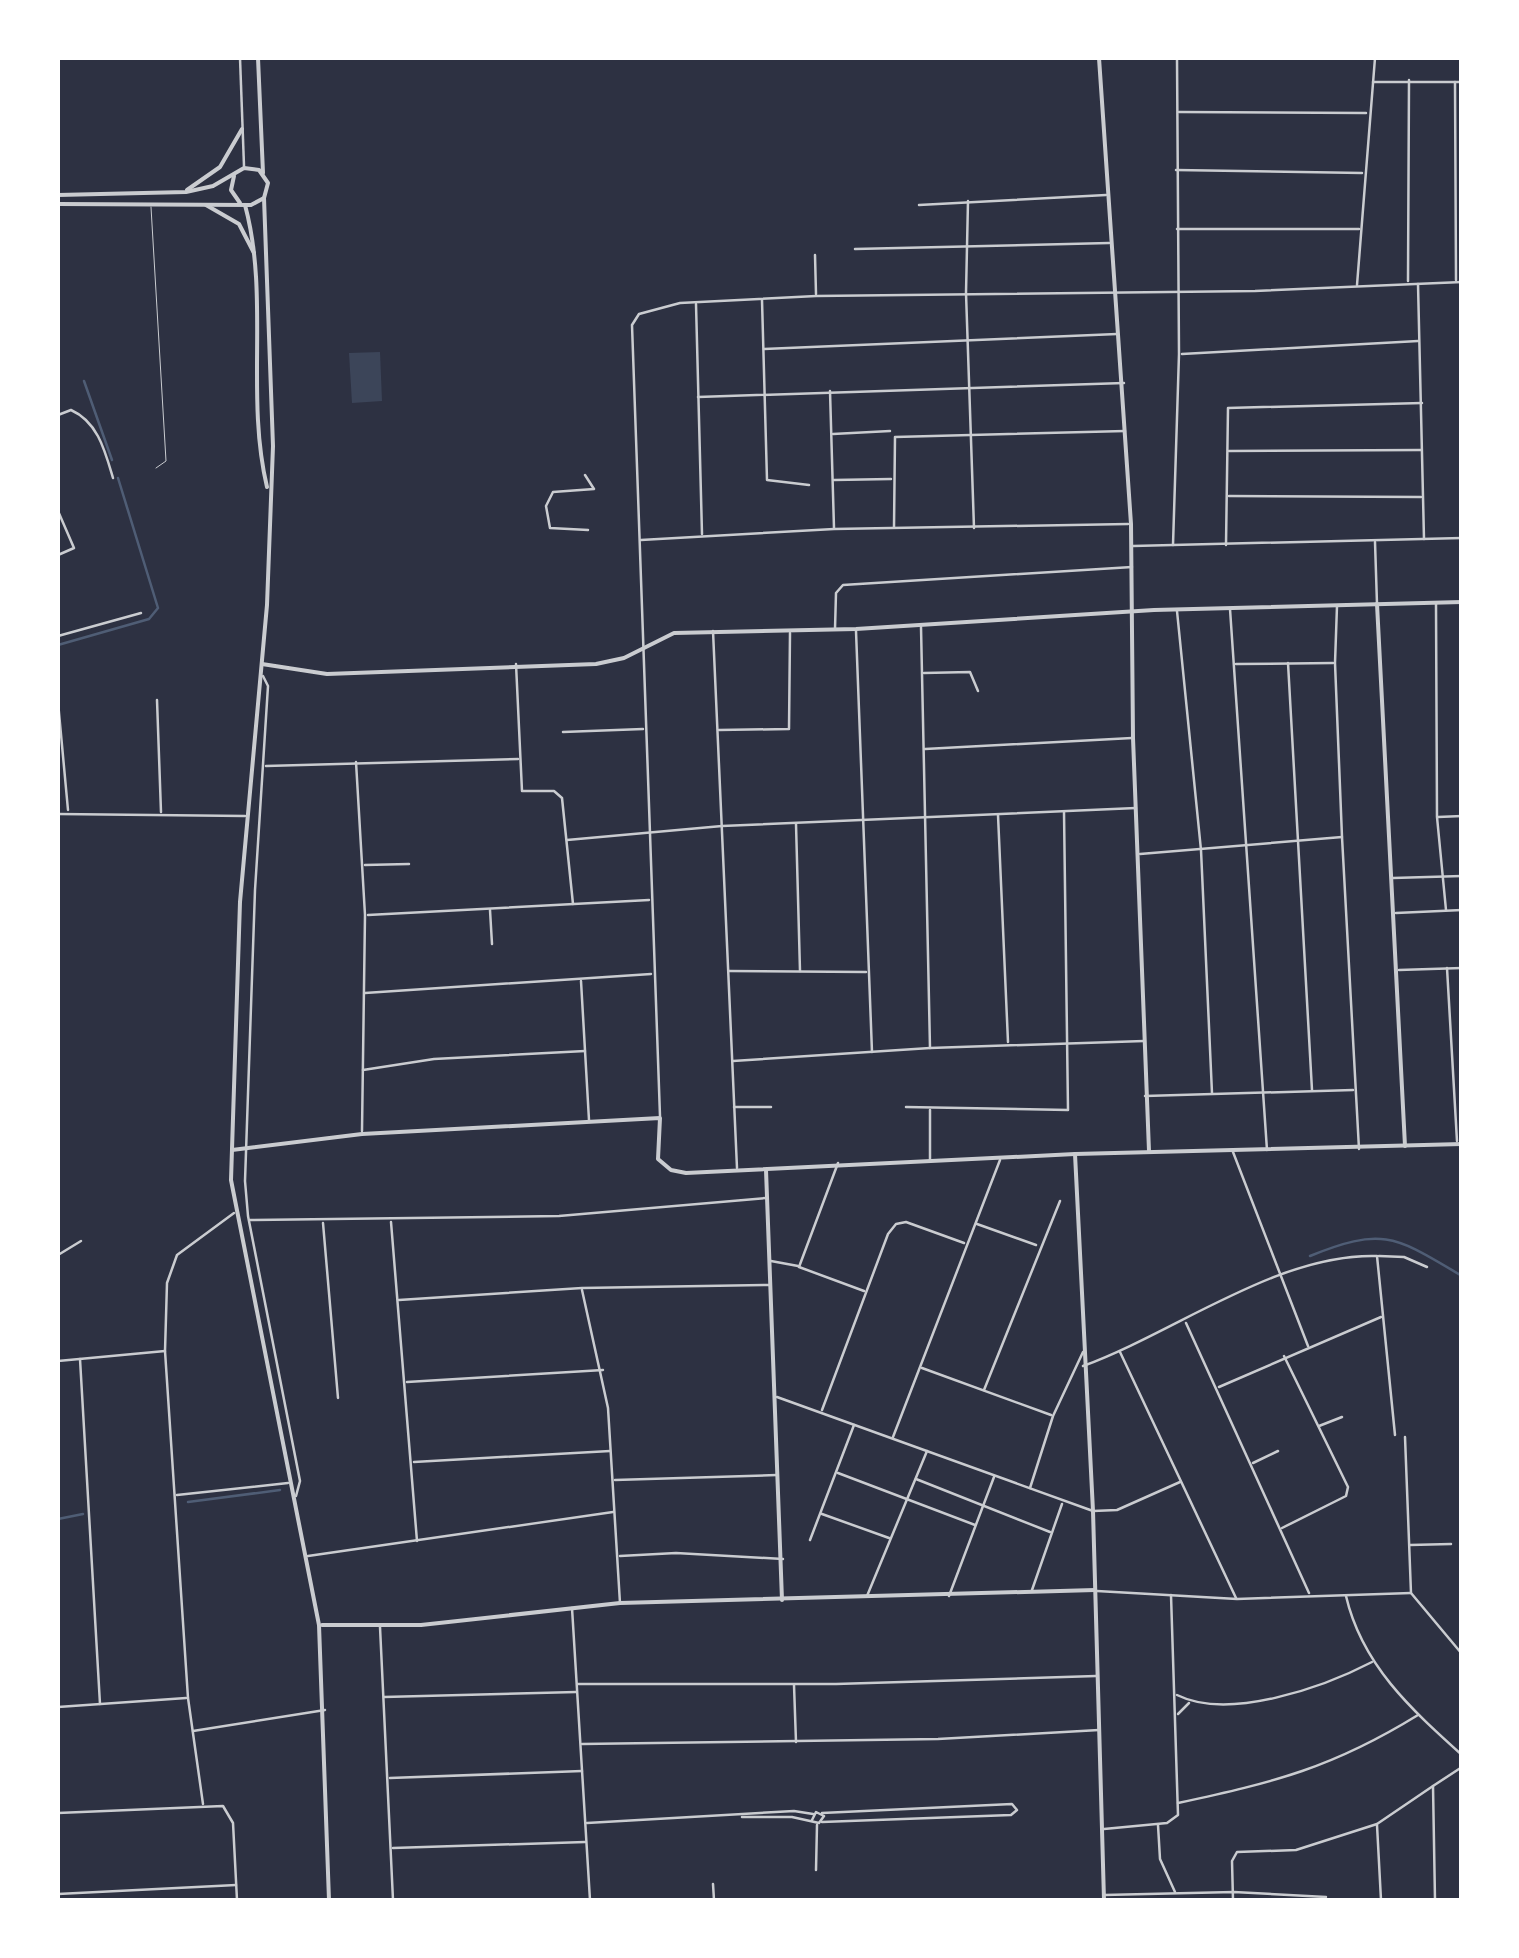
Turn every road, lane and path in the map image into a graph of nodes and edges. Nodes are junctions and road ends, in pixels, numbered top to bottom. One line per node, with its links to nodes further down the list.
1 (240, 58): 12 (street)
2 (258, 58): 15 (street)
3 (1099, 58): 19 (street)
4 (1177, 58): 10 (street)
5 (1375, 58): 7 (street)
6 (1409, 80): 7 (street); 8 (street); 39 (street)
7 (1372, 82): 11 (street)
8 (1455, 82): 9 (street); 28 (street)
9 (1462, 82)
10 (1177, 112): 11 (street); 14 (street)
11 (1368, 113): 17 (street)
12 (242, 129): 13 (street); 18 (street)
13 (244, 168): 15 (street); 16 (street)
14 (1176, 170): 17 (street); 30 (street)
15 (264, 173): 21 (street)
16 (235, 174): 18 (street); 26 (street)
17 (1364, 174): 31 (street)
18 (186, 192): 20 (street)
19 (1107, 195): 22 (street); 32 (street)
20 (58, 196)
21 (264, 198): 26 (street); 71 (street)
22 (968, 200): 27 (street); 33 (street)
23 (202, 203): 25 (street); 26 (street); 36 (street)
24 (58, 204): 25 (street)
25 (150, 204): 65 (lane)
26 (243, 204): 36 (street)
27 (919, 205)
28 (1454, 219): 29 (street); 38 (street)
29 (1462, 219)
30 (1176, 230): 31 (street); 42 (street)
31 (1360, 230): 40 (street)
32 (1110, 243): 33 (street); 41 (street)
33 (968, 246): 34 (street); 43 (street)
34 (855, 249)
35 (815, 255): 44 (street)
36 (256, 256): 71 (street)
37 (1418, 282): 38 (street); 39 (street); 49 (street)
38 (1459, 282)
39 (1408, 283): 40 (street)
40 (1358, 287): 42 (street)
41 (1114, 291): 42 (street); 43 (street); 47 (street)
42 (1178, 292): 51 (street)
43 (966, 293): 44 (street); 48 (street)
44 (816, 296): 45 (street)
45 (762, 298): 46 (street); 50 (street)
46 (696, 302): 56 (street); 83 (street)
47 (1118, 334): 48 (street); 52 (street)
48 (967, 340): 50 (street); 53 (street)
49 (1420, 341): 51 (street); 57 (street)
50 (764, 349): 55 (street)
51 (1179, 354): 85 (street)
52 (1124, 383): 53 (street); 59 (street)
53 (970, 385): 54 (street); 62 (street)
54 (830, 390): 55 (street); 61 (street)
55 (764, 394): 56 (street); 70 (street)
56 (698, 397): 80 (street)
57 (1422, 403): 63 (street); 64 (street)
58 (58, 415): 67 (street)
59 (1126, 431): 62 (street); 75 (street)
60 (890, 432): 61 (street)
61 (832, 434): 69 (street)
62 (972, 435): 68 (street); 78 (street)
63 (1422, 450): 64 (street); 73 (street)
64 (1228, 451): 72 (street)
65 (156, 468)
66 (584, 475): 79 (street)
67 (113, 478)
68 (894, 479): 69 (street); 76 (street)
69 (833, 480): 77 (street)
70 (809, 485)
71 (268, 491): 107 (street)
72 (1227, 496): 73 (street); 86 (street)
73 (1422, 496): 82 (street)
74 (58, 511): 88 (street)
75 (1132, 524): 78 (street); 87 (street)
76 (894, 527): 77 (street); 78 (street)
77 (834, 528): 80 (street)
78 (974, 528)
79 (588, 530)
80 (702, 534): 83 (street)
81 (1462, 538): 82 (street)
82 (1424, 539): 84 (street)
83 (640, 540): 104 (street)
84 (1375, 541): 86 (street); 93 (street)
85 (1174, 545): 86 (street); 87 (street)
86 (1226, 545)
87 (1132, 546): 89 (street)
88 (58, 555)
89 (1132, 567): 96 (street); 101 (street)
90 (1436, 602): 91 (street); 93 (street); 133 (street)
91 (1462, 602)
92 (1338, 604): 93 (street); 94 (street); 105 (street)
93 (1378, 604): 148 (street)
94 (1230, 607): 95 (street); 109 (street)
95 (1177, 609): 96 (street); 142 (street)
96 (1133, 611): 98 (street); 119 (street)
97 (141, 612): 103 (street)
98 (920, 626): 99 (street); 111 (street)
99 (856, 629): 101 (street); 134 (street)
100 (790, 630): 101 (street); 102 (street); 117 (street)
101 (835, 630)
102 (714, 631): 104 (street); 117 (street)
103 (58, 636)
104 (646, 644): 108 (street); 116 (street)
105 (1335, 662): 106 (street); 138 (street)
106 (1288, 663): 109 (street); 140 (street)
107 (262, 664): 108 (street); 110 (street)
108 (516, 664): 121 (street)
109 (1234, 664): 141 (street)
110 (261, 674): 123 (street); 130 (street)
111 (922, 674): 112 (street); 120 (street)
112 (978, 692)
113 (157, 700): 127 (street)
114 (58, 702): 115 (street)
115 (58, 721): 126 (street)
116 (644, 729): 118 (street); 137 (street)
117 (718, 730): 136 (street)
118 (563, 732)
119 (1134, 738): 120 (street); 124 (street)
120 (925, 750): 132 (street)
121 (519, 759): 122 (street); 139 (street)
122 (356, 762): 123 (street); 145 (street)
123 (263, 766): 188 (street)
124 (1137, 808): 125 (street); 143 (street)
125 (1064, 811): 129 (street); 167 (street)
126 (68, 813): 127 (street); 128 (street)
127 (161, 813): 130 (street)
128 (58, 814)
129 (998, 814): 132 (street); 168 (street)
130 (247, 816): 190 (street)
131 (1462, 816): 133 (street)
132 (927, 817): 134 (street); 169 (street)
133 (1437, 817): 147 (street)
134 (864, 820): 135 (street); 162 (street)
135 (796, 822): 136 (street); 161 (street)
136 (722, 826): 137 (street); 160 (street)
137 (648, 832): 139 (street); 149 (street)
138 (1342, 836): 140 (street); 175 (street)
139 (566, 840): 150 (street)
140 (1298, 842): 141 (street); 174 (street)
141 (1248, 847): 142 (street); 176 (street)
142 (1201, 850): 143 (street); 177 (street)
143 (1139, 854): 166 (street)
144 (409, 864): 145 (street)
145 (362, 866): 155 (street)
146 (1462, 876): 147 (street)
147 (1444, 877): 148 (street); 152 (street)
148 (1393, 878): 154 (street)
149 (651, 900): 150 (street); 163 (street)
150 (573, 905): 151 (street)
151 (490, 909): 155 (street); 156 (street)
152 (1446, 910): 153 (street); 154 (street)
153 (1462, 910)
154 (1396, 912): 159 (street)
155 (365, 915): 165 (street)
156 (492, 944)
157 (1448, 968): 158 (street); 159 (street); 186 (street)
158 (1462, 968)
159 (1399, 970): 187 (street)
160 (728, 971): 161 (street); 172 (street)
161 (800, 972): 162 (street)
162 (869, 972): 171 (street)
163 (652, 974): 164 (street); 183 (street)
164 (581, 980): 165 (street); 170 (street)
165 (362, 993): 173 (street)
166 (1144, 1041): 167 (street); 178 (street)
167 (1070, 1044): 168 (street); 182 (street)
168 (1008, 1045): 169 (street)
169 (930, 1048): 171 (street)
170 (585, 1051): 173 (street); 184 (street)
171 (872, 1052): 172 (street)
172 (732, 1062): 180 (street)
173 (361, 1070): 185 (street)
174 (1312, 1090): 175 (street); 176 (street)
175 (1355, 1090): 189 (street)
176 (1263, 1092): 177 (street); 192 (street)
177 (1212, 1093): 178 (street)
178 (1145, 1096): 194 (street)
179 (771, 1106): 180 (street)
180 (734, 1107): 199 (street)
181 (906, 1107): 182 (street)
182 (930, 1108): 196 (street)
183 (660, 1118): 184 (street); 199 (street)
184 (588, 1120): 185 (street)
185 (362, 1134): 188 (street)
186 (1459, 1144): 187 (street)
187 (1405, 1146): 189 (street)
188 (246, 1148): 190 (street); 203 (street)
189 (1358, 1149): 192 (street)
190 (232, 1150): 202 (street)
191 (1233, 1150): 192 (street); 194 (street); 215 (street)
192 (1266, 1150)
193 (1075, 1154): 194 (street); 195 (street); 224 (street)
194 (1149, 1154)
195 (1001, 1158): 196 (street); 206 (street)
196 (930, 1160): 197 (street)
197 (838, 1164): 198 (street); 213 (street)
198 (766, 1168): 199 (street); 200 (street)
199 (737, 1169)
200 (767, 1198): 204 (street); 212 (street)
201 (1060, 1201): 209 (street)
202 (234, 1213): 223 (street); 255 (street)
203 (248, 1220): 205 (street); 259 (street)
204 (391, 1220): 205 (street); 219 (street)
205 (324, 1222): 236 (street)
206 (976, 1223): 208 (street); 209 (street)
207 (82, 1242): 210 (street)
208 (966, 1244): 218 (street); 230 (street)
209 (1038, 1246): 234 (street)
210 (58, 1254)
211 (1378, 1256): 214 (street); 215 (street); 220 (street)
212 (770, 1261): 213 (street); 216 (street)
213 (799, 1266): 218 (street)
214 (1427, 1268)
215 (1282, 1274): 221 (street); 222 (street)
216 (770, 1285): 217 (street); 235 (street)
217 (582, 1288): 219 (street); 231 (street)
218 (866, 1292): 237 (street)
219 (398, 1300): 232 (street)
220 (1384, 1316): 222 (street); 242 (street)
221 (1185, 1322): 225 (street); 233 (street)
222 (1308, 1346): 226 (street)
223 (165, 1351): 227 (street); 258 (street)
224 (1084, 1351): 229 (street); 238 (street)
225 (1120, 1352): 229 (street); 256 (street)
226 (1284, 1356): 233 (street); 241 (street)
227 (80, 1359): 228 (street); 301 (street)
228 (58, 1361)
229 (1084, 1366): 263 (street)
230 (920, 1368): 234 (street); 243 (street)
231 (602, 1370): 232 (street); 246 (street)
232 (406, 1382): 248 (street)
233 (1218, 1388): 249 (street)
234 (984, 1390): 238 (street)
235 (776, 1396): 237 (street); 251 (street)
236 (338, 1398)
237 (822, 1411): 240 (street)
238 (1053, 1416): 257 (street)
239 (1342, 1418): 241 (street)
240 (855, 1423): 243 (street); 250 (street)
241 (1318, 1427): 267 (street)
242 (1394, 1435)
243 (893, 1437): 245 (street)
244 (1404, 1437): 273 (street)
245 (928, 1450): 252 (street); 253 (street)
246 (612, 1451): 248 (street); 254 (street)
247 (1278, 1452): 249 (street)
248 (412, 1462): 271 (street)
249 (1251, 1464): 267 (street)
250 (838, 1472): 260 (street); 265 (street)
251 (779, 1475): 254 (street); 276 (street)
252 (994, 1477): 257 (street); 262 (street)
253 (915, 1478): 260 (street); 262 (street)
254 (613, 1480): 264 (street)
255 (292, 1482): 258 (street); 259 (street)
256 (1180, 1482): 263 (street); 285 (street)
257 (1030, 1488): 261 (street)
258 (175, 1496): 299 (street)
259 (296, 1496): 274 (street)
260 (907, 1498): 266 (street); 269 (street)
261 (1062, 1502): 263 (street); 268 (street)
262 (982, 1506): 266 (street); 268 (street)
263 (1093, 1511): 277 (street)
264 (614, 1512): 271 (street); 275 (street)
265 (821, 1514): 269 (street); 270 (street)
266 (975, 1525): 282 (street)
267 (1281, 1528): 283 (street)
268 (1050, 1532): 278 (street)
269 (891, 1539): 284 (street)
270 (810, 1540)
271 (417, 1541): 274 (street)
272 (1450, 1544): 273 (street)
273 (1409, 1546): 279 (street)
274 (308, 1556): 289 (street)
275 (618, 1556): 276 (street); 287 (street)
276 (782, 1559): 286 (street)
277 (1095, 1590): 278 (street); 281 (street); 293 (street)
278 (1032, 1591): 282 (street)
279 (1411, 1593): 280 (street); 291 (street)
280 (1345, 1594): 283 (street); 292 (street)
281 (1171, 1595): 285 (street); 297 (street)
282 (949, 1596): 284 (street)
283 (1310, 1596): 285 (street)
284 (866, 1598): 286 (street)
285 (1237, 1599)
286 (782, 1600): 287 (street)
287 (620, 1603): 288 (street)
288 (572, 1607): 290 (street); 294 (street)
289 (320, 1625): 290 (street); 303 (street)
290 (380, 1627): 298 (street)
291 (1462, 1654)
292 (1372, 1662): 300 (street); 305 (street)
293 (1098, 1676): 295 (street); 306 (street)
294 (578, 1684): 295 (street); 296 (street)
295 (794, 1684): 308 (street)
296 (578, 1692): 298 (street); 309 (street)
297 (1177, 1695): 300 (street); 304 (street)
298 (382, 1697): 313 (street)
299 (188, 1698): 301 (street); 307 (street)
300 (1190, 1702): 304 (street)
301 (100, 1704): 302 (street)
302 (58, 1706)
303 (325, 1710): 307 (street); 337 (street)
304 (1178, 1714): 315 (street)
305 (1418, 1715): 310 (street); 315 (street)
306 (1099, 1730): 308 (street); 325 (street)
307 (190, 1731): 316 (street)
308 (796, 1742): 309 (street)
309 (582, 1744): 312 (street)
310 (1462, 1755)
311 (1462, 1767): 314 (street)
312 (584, 1771): 313 (street); 322 (street)
313 (388, 1778): 327 (street)
314 (1433, 1786): 324 (street); 343 (street)
315 (1178, 1803): 323 (street)
316 (203, 1804): 317 (street); 330 (street)
317 (58, 1813)
318 (822, 1813): 319 (street); 321 (street); 321 (street)
319 (813, 1814): 320 (street); 321 (street)
320 (740, 1816): 321 (street); 322 (street)
321 (817, 1822): 328 (street)
322 (586, 1823): 326 (street)
323 (1158, 1824): 325 (street); 333 (street)
324 (1376, 1824): 331 (street); 342 (street)
325 (1102, 1829): 335 (street)
326 (586, 1842): 327 (street); 339 (street)
327 (391, 1848): 338 (street)
328 (816, 1870)
329 (714, 1884): 340 (street)
330 (237, 1885): 332 (street); 336 (street)
331 (1234, 1892): 333 (street); 334 (street); 341 (street)
332 (58, 1894)
333 (1175, 1894): 335 (street)
334 (1326, 1897)
335 (1104, 1898)
336 (238, 1900)
337 (329, 1900)
338 (393, 1900)
339 (590, 1900)
340 (714, 1900)
341 (1233, 1900)
342 (1381, 1900)
343 (1435, 1900)

